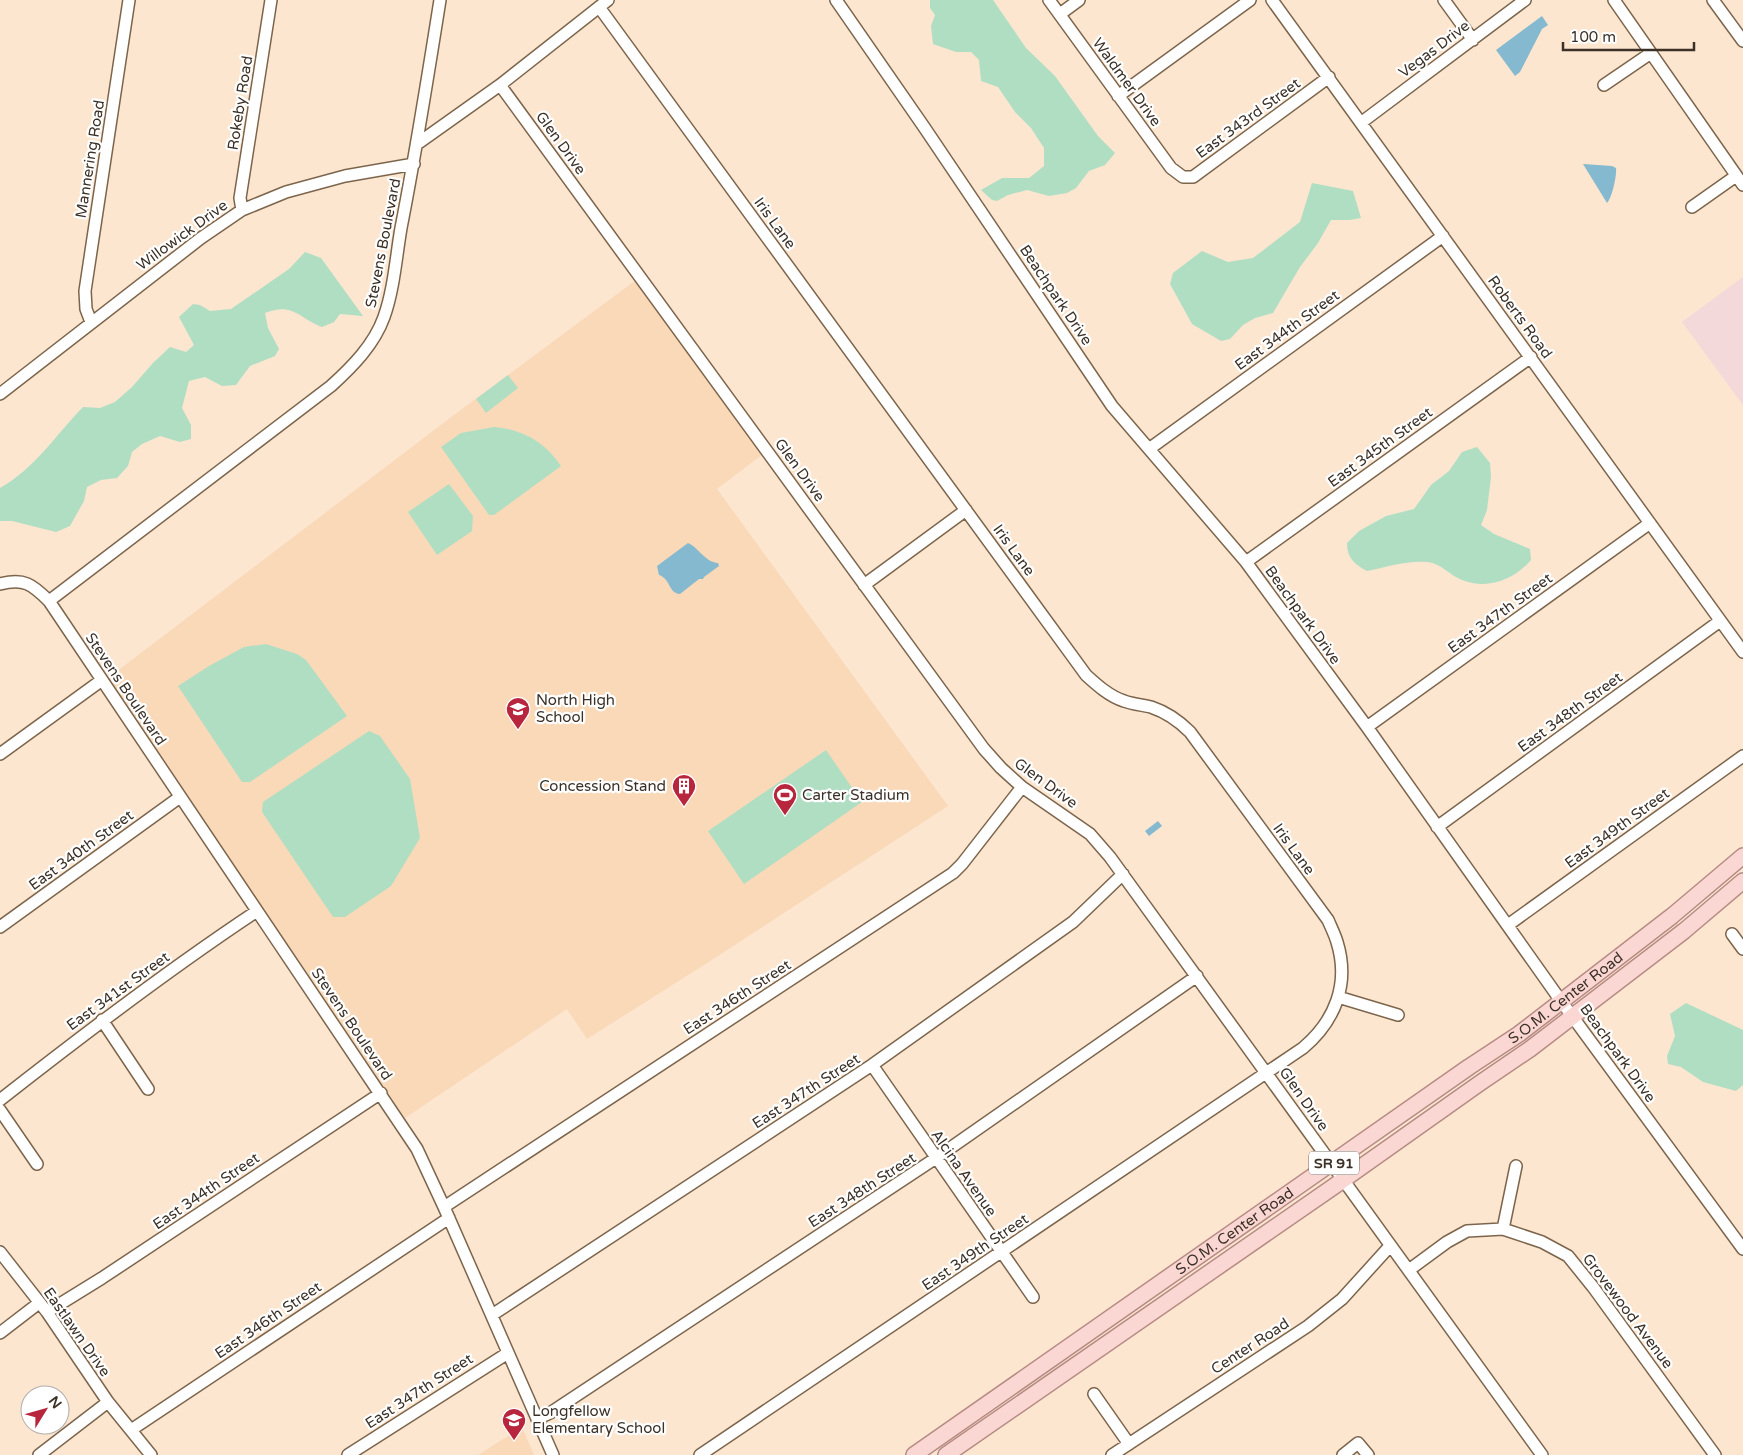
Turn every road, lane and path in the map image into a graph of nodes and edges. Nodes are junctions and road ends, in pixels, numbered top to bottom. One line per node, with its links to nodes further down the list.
1 (130, 0): 30 (street, Mannering Road)
2 (271, 0): 28 (street, Rokeby Road)
3 (440, 0): 23 (street, Stevens Boulevard)
4 (836, 0): 33 (street, Beachpark Drive)
5 (1049, 0): 14 (street, Waldmer Drive)
6 (1079, 0): 14 (street)
7 (1250, 0): 21 (street)
8 (1272, 0): 18 (street, Roberts Road)
9 (1444, 0): 15 (street)
10 (1525, 0): 15 (street, Vegas Drive)
11 (1614, 0): 17 (street)
12 (1713, 0): 16 (street)
13 (603, 3): 19 (street); 34 (street, Iris Lane)
14 (1060, 14): 21 (street, Waldmer Drive)
15 (1473, 40): 22 (street, Vegas Drive)
16 (1743, 41)
17 (1651, 53): 20 (street); 26 (street)
18 (1328, 77): 22 (street, Roberts Road); 25 (street, East 343rd Street)
19 (500, 85): 23 (street); 38 (street, Glen Drive)
20 (1604, 85)
21 (1118, 96): 25 (street, Waldmer Drive)
22 (1362, 122): 29 (street, Roberts Road)
23 (417, 144): 24 (street, Stevens Boulevard)
24 (414, 164): 28 (street, Willowick Drive); 39 (street, Stevens Boulevard)
25 (1183, 177)
26 (1740, 180): 27 (street)
27 (1692, 207)
28 (242, 210): 30 (street, Willowick Drive)
29 (1443, 236): 31 (street, Roberts Road); 33 (street, East 344th Street)
30 (91, 322): 32 (street, Willowick Drive)
31 (1531, 357): 35 (street, Roberts Road); 36 (street, East 345th Street)
32 (0, 394)
33 (1149, 449): 36 (street, Beachpark Drive)
34 (966, 510): 38 (street); 58 (street, Iris Lane)
35 (1650, 523): 40 (street, Roberts Road); 43 (street, East 347th Street)
36 (1246, 562): 43 (street, Beachpark Drive)
37 (0, 584): 39 (street)
38 (864, 585): 46 (street, Glen Drive)
39 (49, 601): 42 (street, Stevens Boulevard)
40 (1720, 621): 41 (street, Roberts Road); 48 (street, East 348th Street)
41 (1743, 652)
42 (102, 680): 44 (street); 47 (street, Stevens Boulevard)
43 (1367, 727): 48 (street, Beachpark Drive)
44 (0, 754)
45 (1743, 756): 53 (street, East 349th Street)
46 (1022, 787): 50 (street, Glen Drive); 74 (street, East 346th Street)
47 (180, 797): 52 (street, Stevens Boulevard); 54 (street, East 340th Street)
48 (1437, 827): 53 (street, Beachpark Drive)
49 (1743, 856): 59 (main road, S.O.M. Center Road / SR 91)
50 (1123, 874): 57 (street, Glen Drive); 63 (street, East 347th Street)
51 (1743, 881): 61 (main road, S.O.M. Center Road / SR 91)
52 (257, 911): 62 (street, East 341st Street); 66 (street, Stevens Boulevard)
53 (1508, 925): 59 (street, Beachpark Drive)
54 (0, 927)
55 (1732, 934): 56 (street)
56 (1743, 949)
57 (1197, 976): 64 (street, Glen Drive); 69 (street, East 348th Street)
58 (1338, 997): 60 (street); 64 (street, Iris Lane)
59 (1562, 1001): 61 (street, Beachpark Drive); 71 (main road, S.O.M. Center Road / SR 91)
60 (1398, 1015)
61 (1573, 1016): 73 (main road, S.O.M. Center Road / SR 91); 77 (street, Beachpark Drive)
62 (102, 1020): 65 (street); 67 (street, East 341st Street)
63 (872, 1065): 69 (street, Alcina Avenue); 84 (street, East 347th Street)
64 (1267, 1073): 71 (street, Glen Drive); 79 (street, East 349th Street)
65 (148, 1089)
66 (381, 1092): 74 (street, Stevens Boulevard); 83 (street, East 344th Street)
67 (0, 1100)
68 (0, 1110): 70 (street)
69 (936, 1158): 79 (street, Alcina Avenue); 89 (street, East 348th Street)
70 (37, 1164)
71 (1332, 1164): 73 (street, Glen Drive); 97 (main road, S.O.M. Center Road / SR 91)
72 (1516, 1166): 75 (street)
73 (1343, 1180): 76 (street, Glen Drive); 98 (main road, S.O.M. Center Road / SR 91)
74 (447, 1212): 84 (street, Stevens Boulevard); 90 (street, East 346th Street)
75 (1503, 1229): 80 (street, Grovewood Avenue); 103 (street, Grovewood Avenue)
76 (1390, 1246): 80 (street, Glen Drive); 91 (street, Center Road)
77 (1743, 1249)
78 (0, 1252): 82 (street, Eastlawn Drive)
79 (1001, 1252): 81 (street, Alcina Avenue); 96 (street, East 349th Street)
80 (1409, 1270): 102 (street, Glen Drive)
81 (1033, 1297)
82 (39, 1303): 83 (street, Eastlawn Drive); 85 (street)
83 (47, 1312): 88 (street, Eastlawn Drive)
84 (492, 1315): 86 (street, Stevens Boulevard)
85 (0, 1333)
86 (508, 1353): 89 (street, Stevens Boulevard); 94 (street, East 347th Street)
87 (1094, 1394): 91 (street)
88 (108, 1402): 90 (street, Eastlawn Drive); 92 (street)
89 (536, 1419): 95 (street, Stevens Boulevard)
90 (130, 1430): 93 (street)
91 (1129, 1444): 99 (street, Center Road)
92 (39, 1455)
93 (151, 1455)
94 (348, 1455)
95 (552, 1455)
96 (700, 1455)
97 (914, 1455)
98 (946, 1455)
99 (1112, 1455)
100 (1343, 1455): 101 (street)
101 (1368, 1455)
102 (1542, 1455)
103 (1715, 1455)

